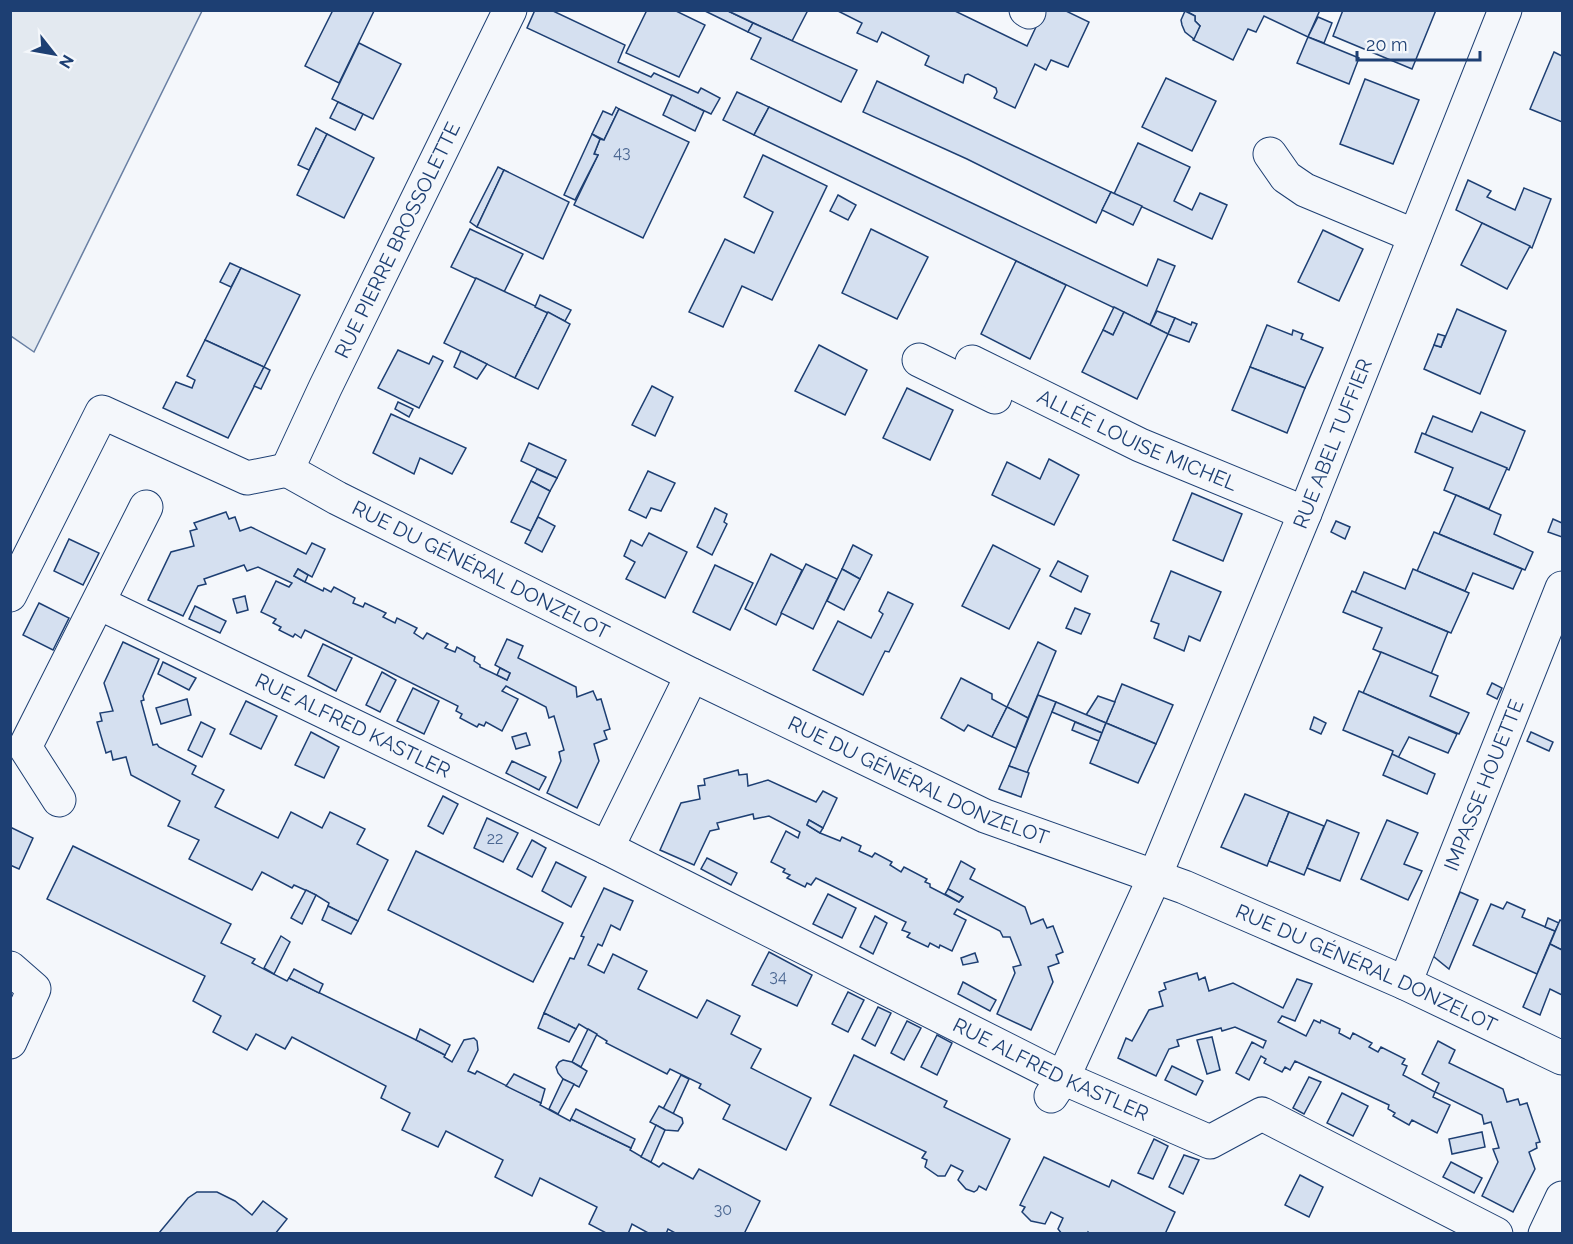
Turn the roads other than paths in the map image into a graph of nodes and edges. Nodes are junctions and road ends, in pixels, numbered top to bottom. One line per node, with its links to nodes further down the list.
1 (510, 10): 8 (street, RUE PIERRE BROSSOLETTE)
2 (1505, 10): 4 (street, RUE ABEL TUFFIER)
3 (1270, 154): 4 (street)
4 (1415, 236): 10 (street, RUE ABEL TUFFIER)
5 (919, 360): 7 (street)
6 (972, 362): 7 (street, ALLÉE LOUISE MICHEL)
7 (1176, 460): 10 (street, ALLÉE LOUISE MICHEL)
8 (287, 470): 12 (street); 14 (street, RUE DU GÉNÉRAL DONZELOT)
9 (146, 507): 13 (street)
10 (1305, 513): 17 (street, RUE ABEL TUFFIER)
11 (1563, 588): 19 (street, IMPASSE HOUETTE)
12 (10, 595)
13 (99, 603): 15 (street); 16 (street, RUE ALFRED KASTLER)
14 (692, 675): 16 (street); 17 (street, RUE DU GÉNÉRAL DONZELOT)
15 (59, 800)
16 (607, 848): 22 (street, RUE ALFRED KASTLER)
17 (1155, 876): 19 (street, RUE DU GÉNÉRAL DONZELOT); 22 (street, RUE ABEL TUFFIER)
18 (10, 968): 20 (street)
19 (1405, 983): 21 (street, RUE DU GÉNÉRAL DONZELOT)
20 (10, 1042)
21 (1563, 1058)
22 (1056, 1088): 24 (street, RUE ALFRED KASTLER)
23 (1563, 1198): 25 (street)
24 (1496, 1233)
25 (1545, 1233)

